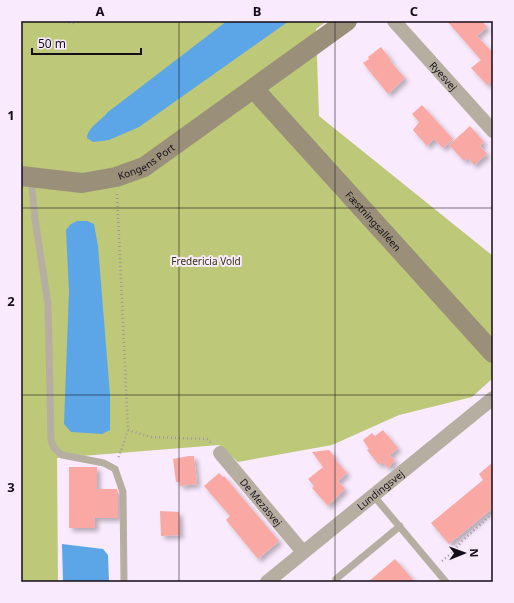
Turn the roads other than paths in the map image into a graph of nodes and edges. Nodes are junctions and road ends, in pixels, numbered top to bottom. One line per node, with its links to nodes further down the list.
1 (347, 21): 3 (street, Kongens Port)
2 (394, 21): 4 (street, Ryesvej)
3 (254, 89): 5 (street, Kongens Port); 6 (street, Fæstningsalléen)
4 (493, 131)
5 (26, 177): 13 (lane)
6 (493, 354)
7 (493, 398): 9 (street, Lundingsvej)
8 (220, 453): 11 (street, De Mezasvej)
9 (373, 495): 10 (lane); 11 (street, Lundingsvej)
10 (400, 526): 12 (lane); 15 (lane)
11 (303, 552): 14 (street, Lundingsvej)
12 (336, 580)
13 (124, 582)
14 (267, 582)
15 (446, 582)

